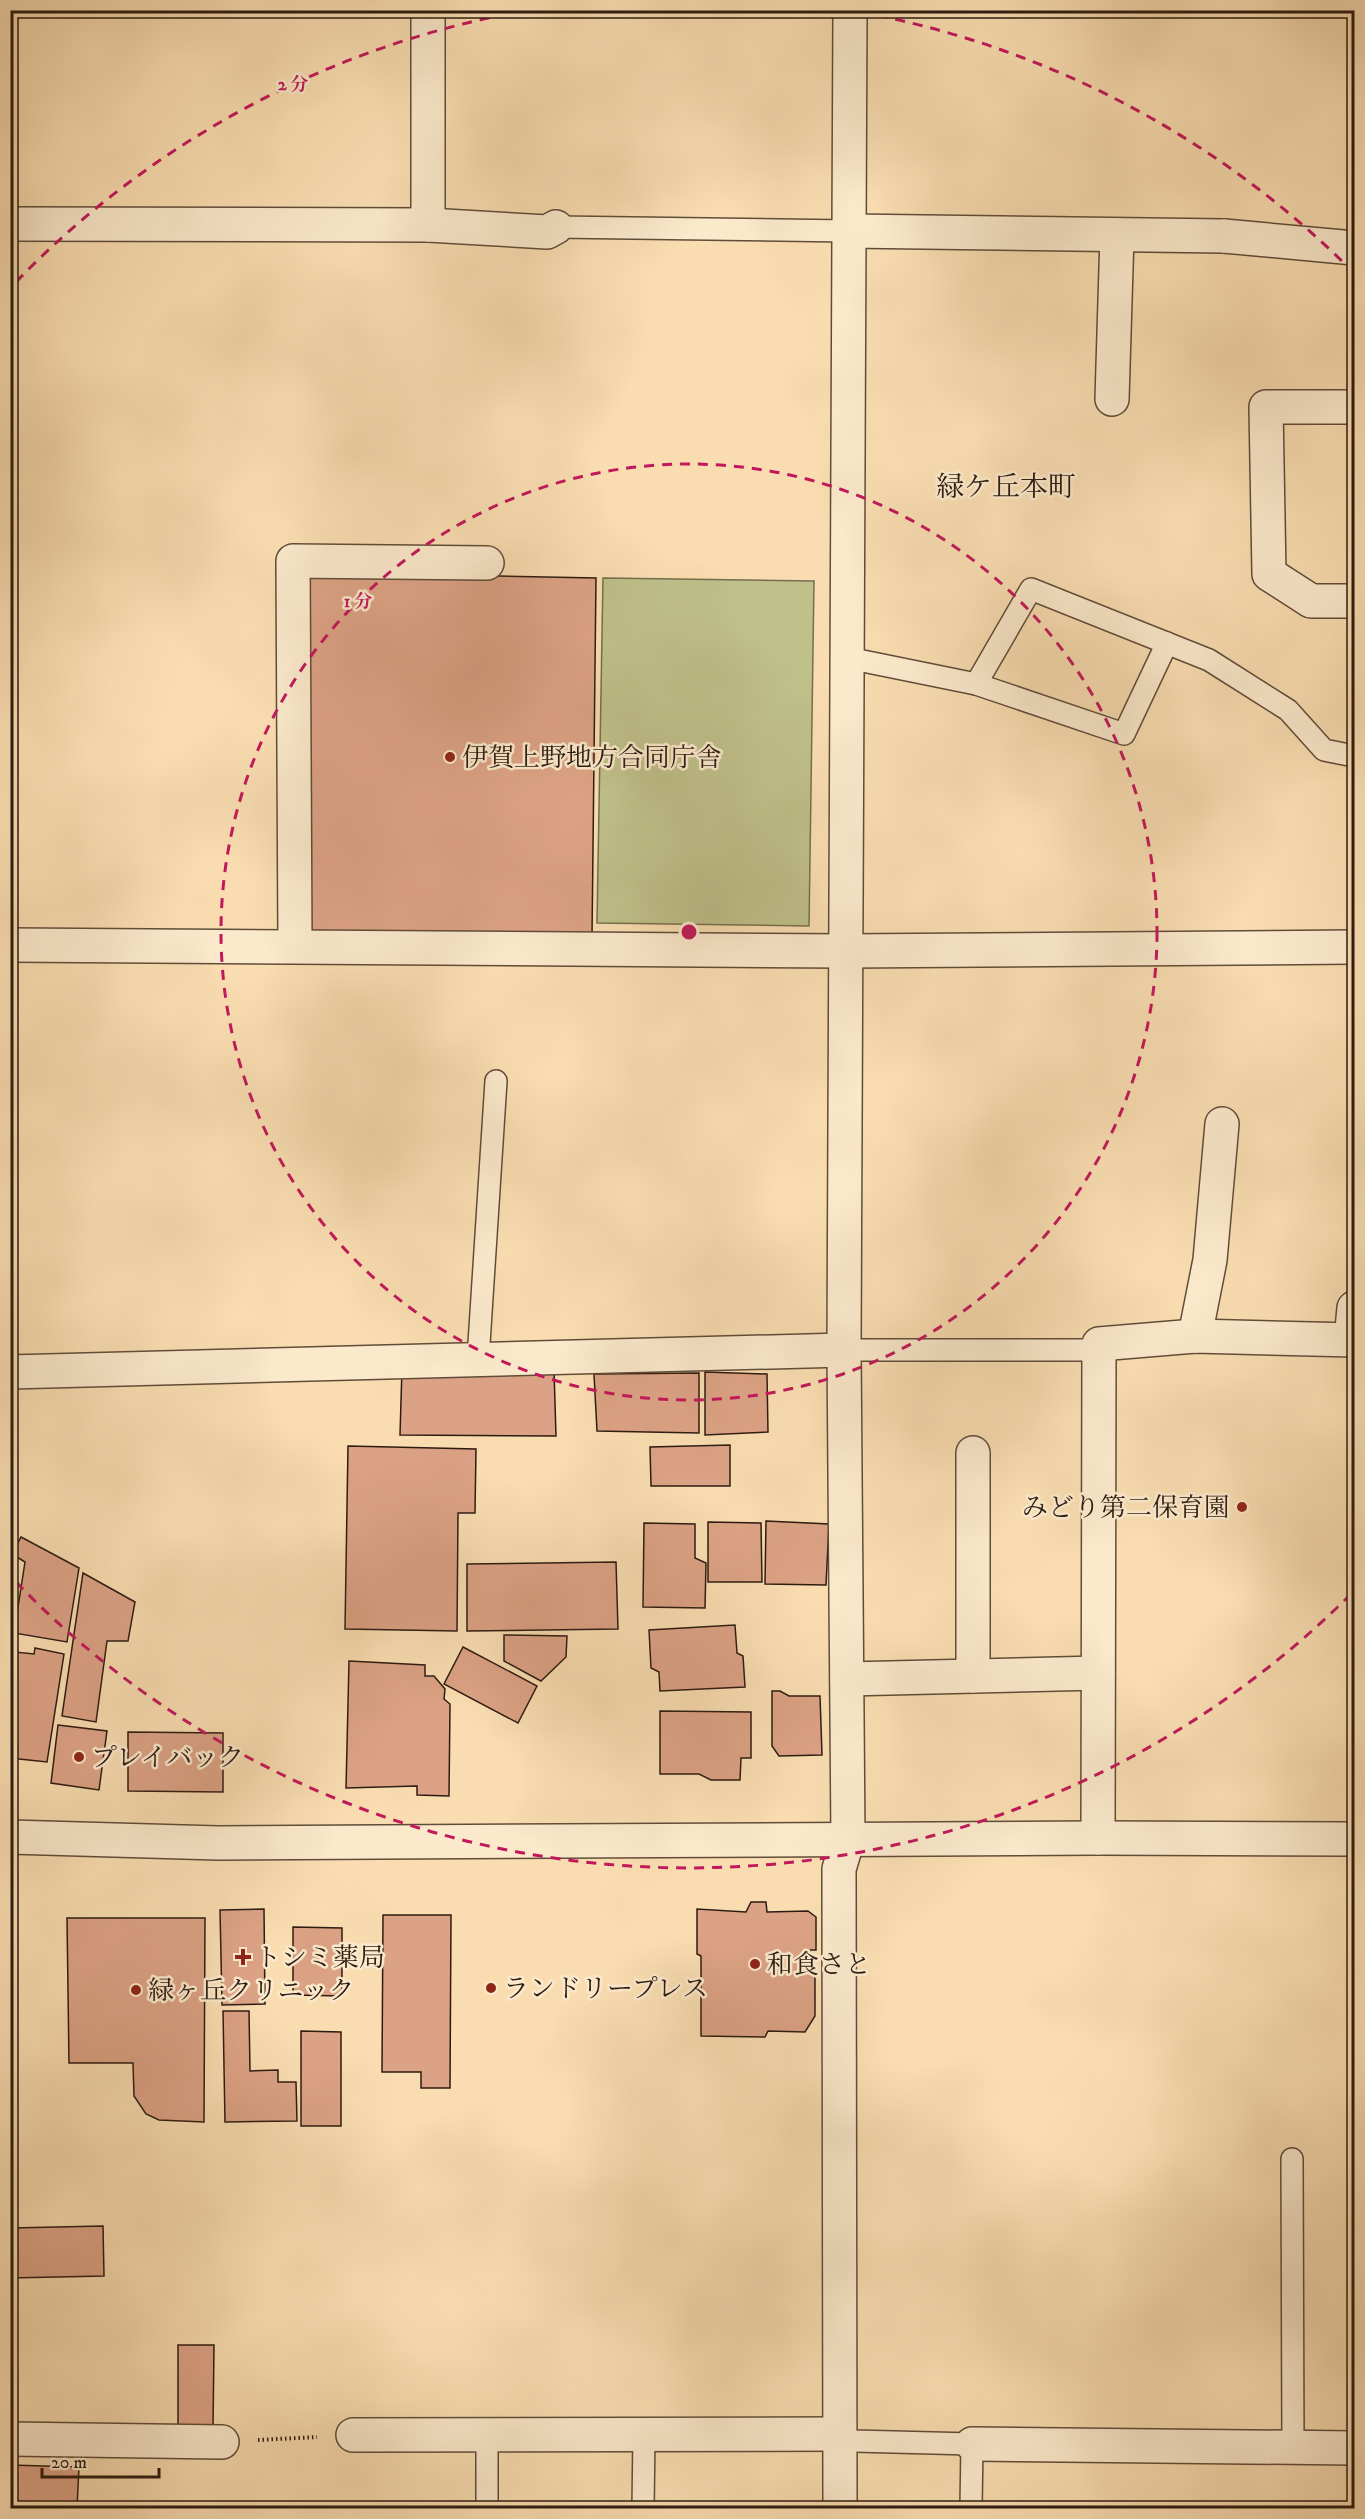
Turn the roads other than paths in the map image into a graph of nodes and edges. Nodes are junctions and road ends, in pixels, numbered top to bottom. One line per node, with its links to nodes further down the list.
1 (428, 10): 4 (street)
2 (850, 10): 6 (street)
3 (10, 224): 4 (street)
4 (428, 225): 5 (street)
5 (556, 227): 6 (lane)
6 (849, 231): 7 (street); 14 (street)
7 (1117, 235): 8 (street); 9 (street)
8 (1354, 248)
9 (1112, 399)
10 (1354, 407): 12 (street)
11 (487, 563): 18 (street)
12 (1354, 601)
13 (1167, 643): 15 (lane); 15 (lane); 16 (lane)
14 (848, 658): 15 (lane); 20 (street)
15 (976, 684)
16 (1354, 756)
17 (10, 945): 18 (street)
18 (295, 945): 20 (street)
19 (1354, 947): 20 (street)
20 (847, 951): 26 (street)
21 (496, 1081): 28 (lane)
22 (1222, 1124): 24 (street)
23 (1354, 1308): 25 (street)
24 (1195, 1336): 25 (street); 27 (street)
25 (1353, 1340)
26 (844, 1350): 27 (lane); 28 (street); 33 (street)
27 (1099, 1350): 31 (street)
28 (478, 1359): 29 (street)
29 (10, 1372)
30 (973, 1452): 32 (street)
31 (1098, 1672): 32 (street); 35 (street)
32 (973, 1676): 33 (street)
33 (847, 1679): 36 (street)
34 (10, 1838): 36 (street)
35 (1098, 1838): 36 (street); 37 (street)
36 (848, 1839): 39 (street)
37 (1354, 1839)
38 (1292, 2159): 47 (lane)
39 (839, 2434): 41 (street); 45 (lane); 50 (street)
40 (353, 2435): 42 (street)
41 (644, 2435): 42 (street); 49 (lane)
42 (487, 2436): 48 (lane)
43 (10, 2439): 44 (street)
44 (222, 2442)
45 (972, 2444): 47 (street); 51 (lane)
46 (1354, 2448): 47 (street)
47 (1293, 2449)
48 (487, 2508)
49 (643, 2508)
50 (840, 2508)
51 (971, 2508)

